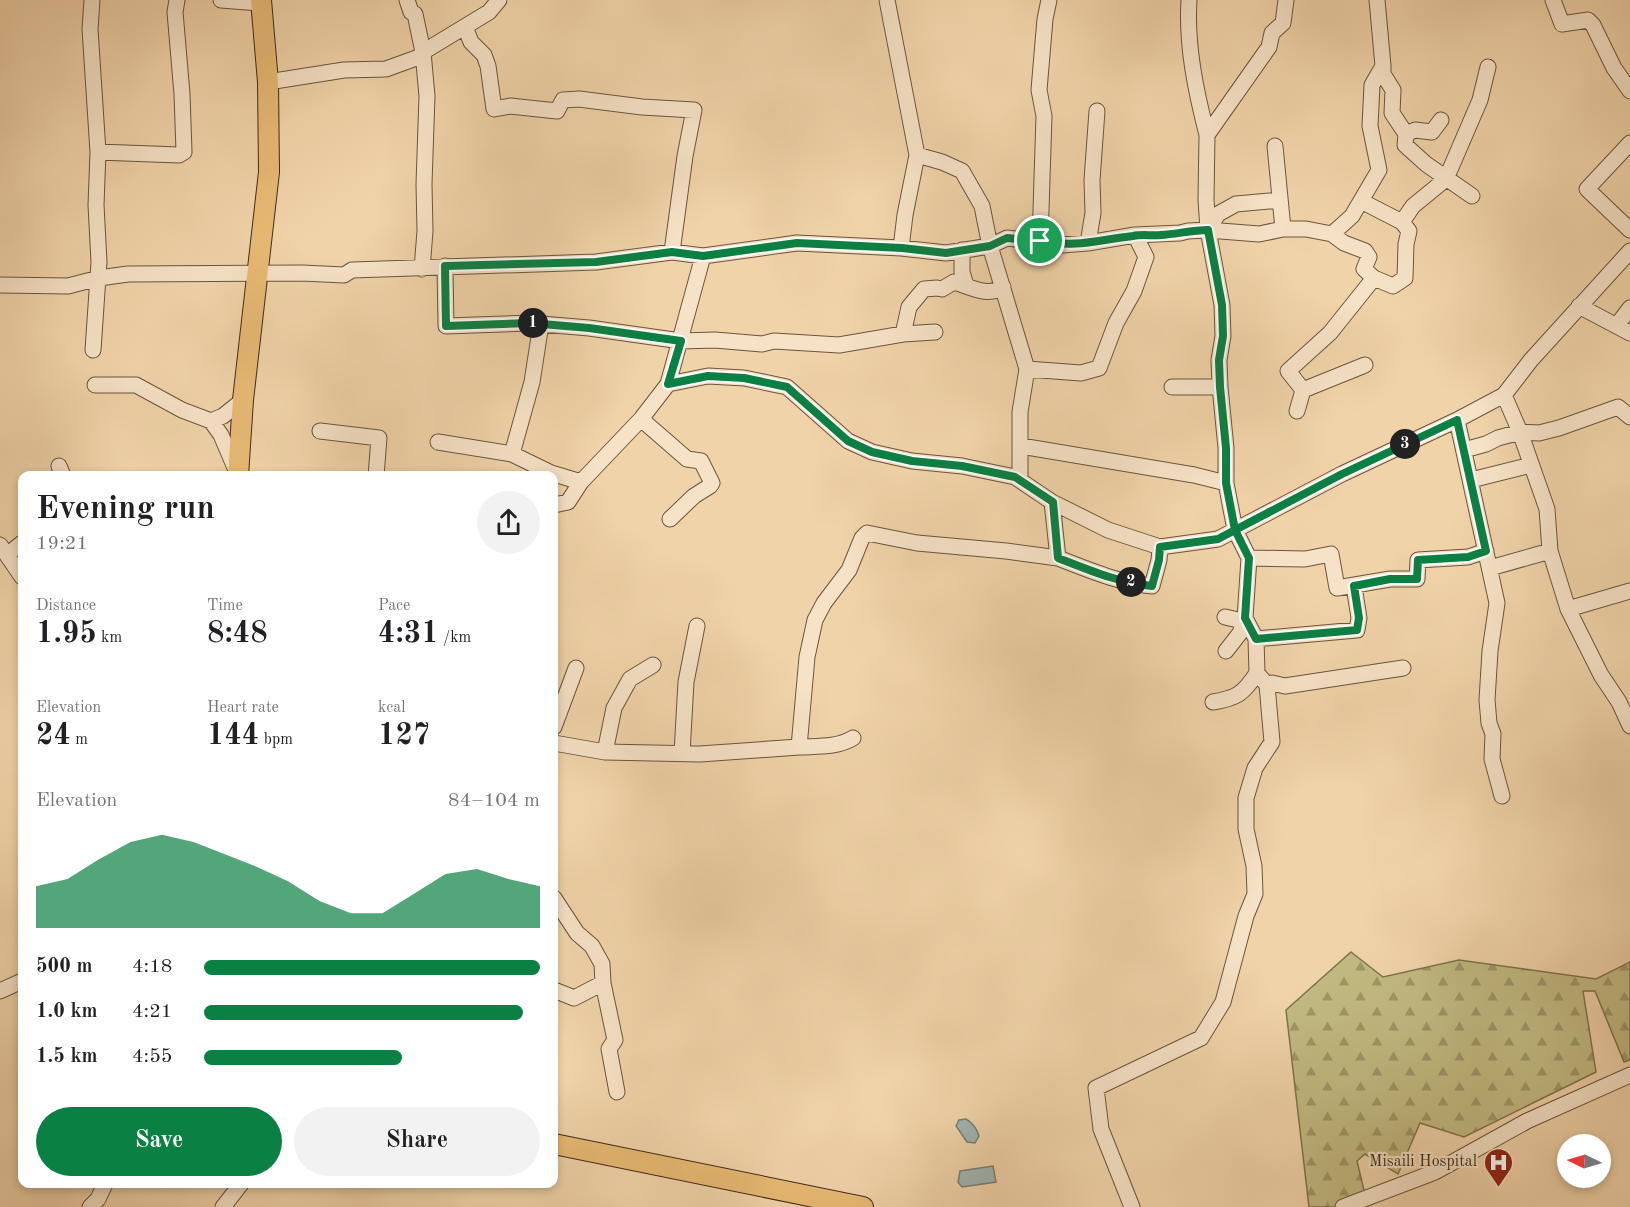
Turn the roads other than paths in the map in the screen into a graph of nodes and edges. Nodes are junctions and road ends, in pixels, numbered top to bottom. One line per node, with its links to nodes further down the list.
1 (92, 0): 25 (street)
2 (177, 0): 25 (street)
3 (222, 0): 12 (street)
4 (407, 0): 14 (street)
5 (499, 0): 13 (street)
6 (887, 0): 26 (street)
7 (1049, 0): 37 (street)
8 (1189, 0): 22 (street)
9 (1286, 0): 22 (street)
10 (1377, 0): 15 (street)
11 (1553, 0): 18 (street)
12 (261, 2): 17 (main road)
13 (465, 27): 14 (street); 43 (street)
14 (423, 52): 17 (street); 46 (street)
15 (1383, 66): 21 (street); 30 (street)
16 (1488, 67): 27 (street)
17 (268, 82): 47 (main road)
18 (1628, 82)
19 (1097, 111): 38 (street)
20 (1441, 120): 21 (street)
21 (1406, 134): 27 (street)
22 (1208, 135): 33 (street)
23 (1630, 143): 34 (street)
24 (1275, 146): 29 (street)
25 (98, 152): 48 (street)
26 (917, 155): 39 (street); 40 (street)
27 (1446, 178): 28 (street); 31 (street)
28 (1472, 195)
29 (1280, 200): 32 (street); 33 (street)
30 (1361, 201): 31 (street); 35 (street)
31 (1402, 222): 49 (street)
32 (1283, 229): 33 (street); 35 (street)
33 (1208, 230): 36 (street); 66 (street)
34 (1630, 230)
35 (1332, 234): 49 (street)
36 (1135, 235): 38 (street); 62 (street)
37 (1040, 241): 38 (street); 39 (street)
38 (1088, 243)
39 (990, 246): 41 (street); 52 (street)
40 (902, 248): 41 (street); 44 (street)
41 (962, 250): 51 (street)
42 (1630, 251): 53 (street)
43 (672, 252): 44 (street); 45 (street)
44 (703, 256): 59 (street)
45 (445, 266): 46 (street); 55 (street)
46 (422, 269): 47 (street)
47 (256, 273): 48 (street); 69 (main road)
48 (99, 278): 50 (street); 60 (street)
49 (1374, 278): 67 (street)
50 (0, 285)
51 (966, 285): 52 (street); 58 (street)
52 (1003, 287): 62 (street)
53 (1579, 306): 56 (street); 68 (street)
54 (1630, 308): 56 (street)
55 (541, 324): 59 (street); 80 (street)
56 (1624, 329)
57 (935, 332): 58 (street)
58 (903, 334): 59 (street)
59 (681, 341): 63 (street)
60 (93, 350)
61 (1365, 365): 67 (street)
62 (1027, 369): 78 (street)
63 (668, 384): 72 (street); 87 (street)
64 (95, 385): 74 (street)
65 (1172, 387): 66 (street)
66 (1220, 387): 90 (street)
67 (1303, 390): 70 (street)
68 (1504, 395): 73 (street); 76 (street)
69 (243, 400): 74 (street); 83 (main road)
70 (1297, 411)
71 (1630, 417): 76 (street)
72 (641, 419): 89 (street); 93 (street)
73 (1457, 420): 79 (street); 94 (street)
74 (212, 421): 82 (street)
75 (320, 431): 84 (street)
76 (1520, 432): 79 (street); 81 (street)
77 (438, 442): 80 (street)
78 (1022, 446): 87 (street); 90 (street)
79 (1464, 450): 88 (street)
80 (512, 454): 85 (street)
81 (1531, 465): 88 (street); 99 (street)
82 (236, 471)
83 (238, 471)
84 (376, 471)
85 (547, 471)
86 (558, 475): 89 (street)
87 (1020, 480): 91 (street)
88 (1471, 480): 98 (street)
89 (581, 482): 92 (street)
90 (1226, 483): 94 (street)
91 (1053, 502): 96 (street); 100 (street)
92 (558, 504)
93 (670, 519)
94 (1235, 530): 96 (street); 101 (street)
95 (18, 544): 97 (street)
96 (1160, 547): 100 (street)
97 (3, 550): 103 (street)
98 (1486, 551): 102 (street); 104 (street)
99 (1550, 551): 102 (street); 106 (street)
100 (1058, 558): 122 (street)
101 (1249, 558): 104 (street); 108 (street)
102 (1490, 568): 125 (street)
103 (18, 571)
104 (1354, 586): 110 (street)
105 (1630, 591): 106 (street)
106 (1568, 609): 119 (street)
107 (1225, 617): 108 (street)
108 (1245, 618): 110 (street); 111 (street)
109 (697, 626): 124 (street)
110 (1256, 639): 115 (street)
111 (1226, 651)
112 (653, 665): 123 (street)
113 (576, 668): 118 (street)
114 (1403, 668): 116 (street)
115 (1257, 673): 116 (street); 117 (street)
116 (1267, 686): 139 (street)
117 (1213, 702)
118 (558, 716)
119 (1630, 726)
120 (853, 738): 122 (street)
121 (558, 744): 123 (street)
122 (799, 747): 124 (street)
123 (605, 752): 124 (street)
124 (682, 753)
125 (1502, 796)
126 (558, 904): 128 (street)
127 (18, 983): 129 (street)
128 (603, 983): 130 (street); 132 (street)
129 (0, 991)
130 (558, 993)
131 (1630, 1075): 140 (street)
132 (617, 1092)
133 (558, 1145): 138 (main road)
134 (103, 1188): 136 (street)
135 (238, 1188): 137 (street)
136 (90, 1207)
137 (223, 1207)
138 (862, 1207)
139 (1132, 1207)
140 (1343, 1207)

